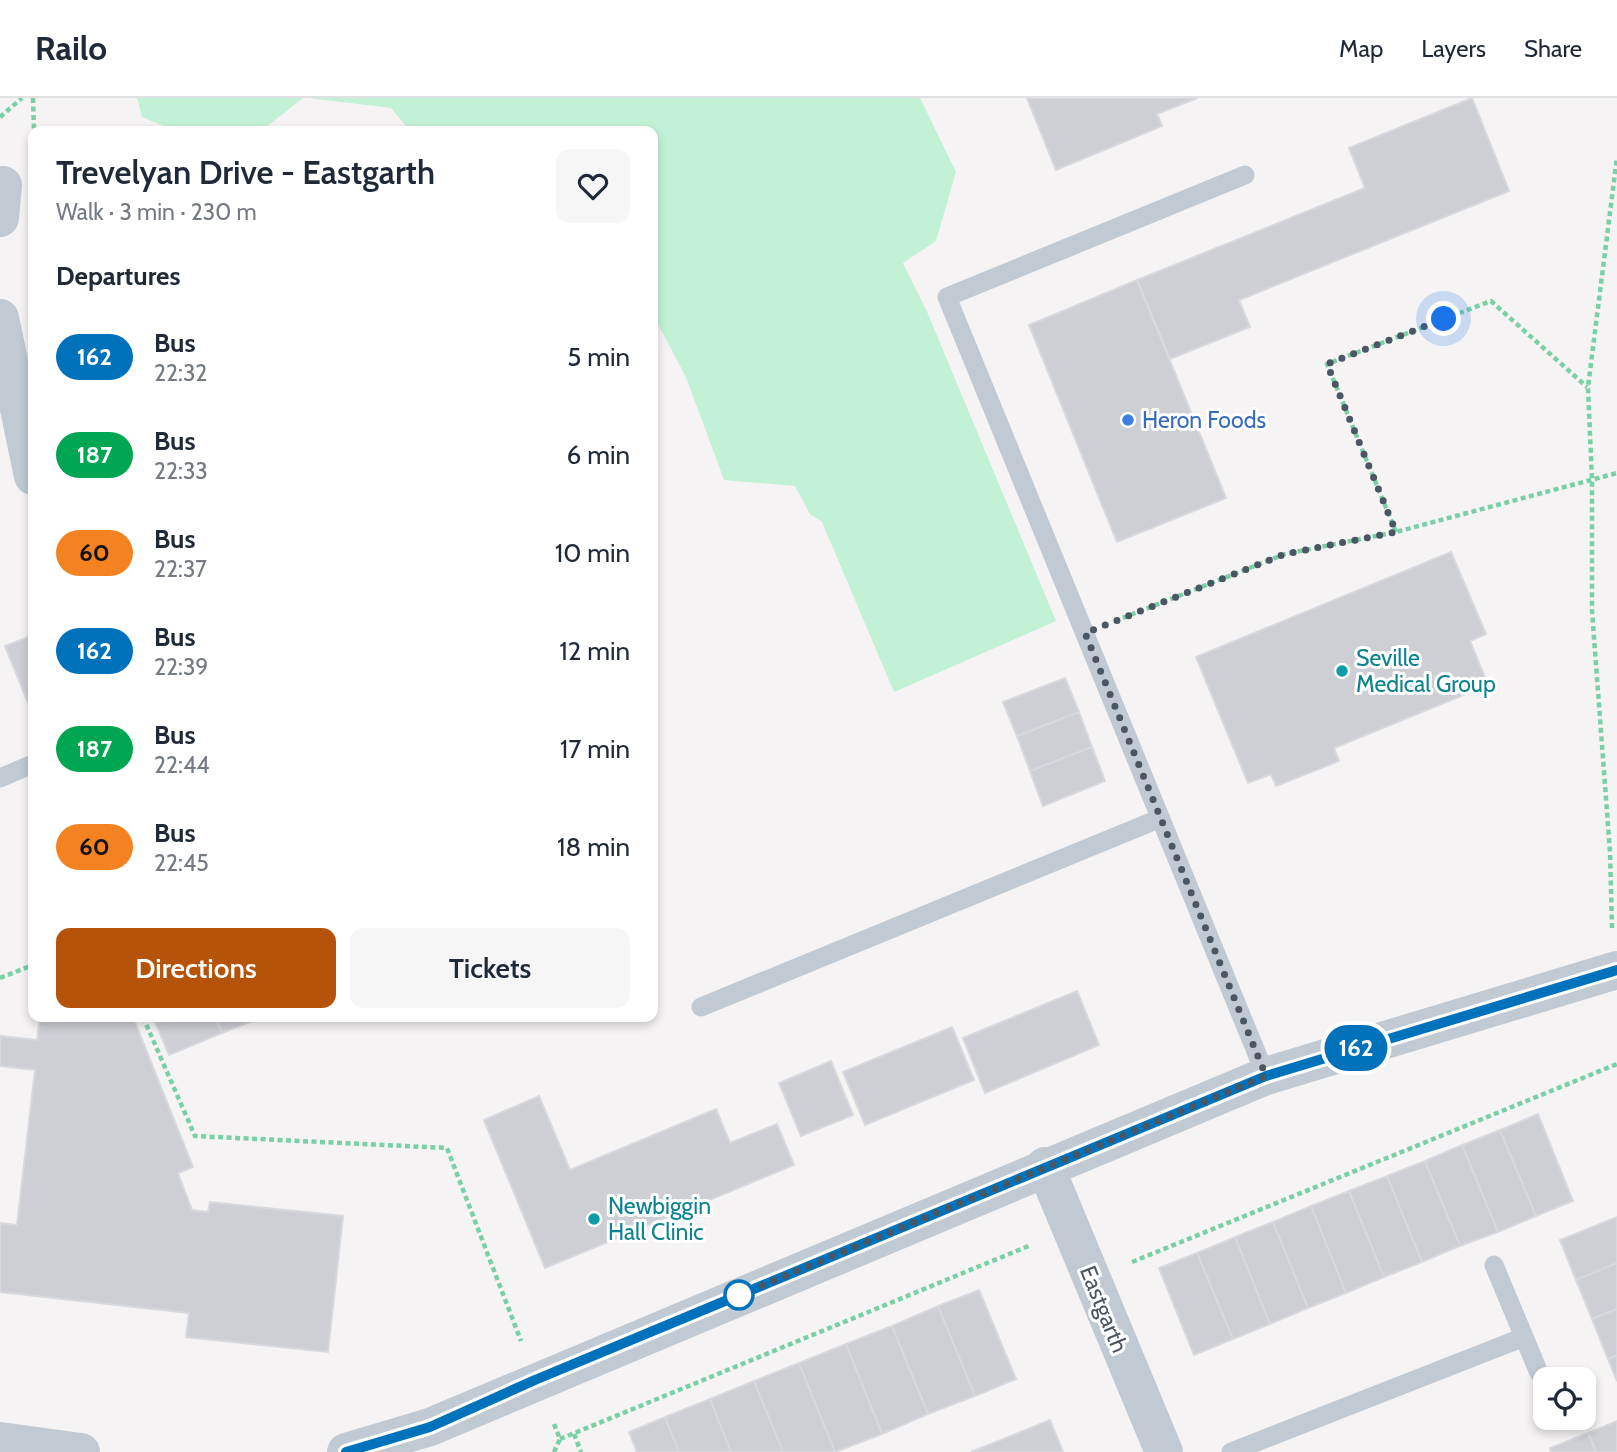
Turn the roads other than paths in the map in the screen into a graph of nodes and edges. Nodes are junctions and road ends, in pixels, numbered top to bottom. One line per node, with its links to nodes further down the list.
1 (1244, 175): 6 (lane)
2 (0, 318): 3 (street)
3 (28, 453)
4 (28, 766): 5 (lane)
5 (0, 778)
6 (1161, 818): 8 (lane); 9 (lane)
7 (1607, 973): 9 (street)
8 (701, 1007)
9 (1266, 1076): 10 (street)
10 (1045, 1166): 16 (street); 17 (street, Eastgarth)
11 (1494, 1265): 12 (lane)
12 (1524, 1337): 13 (lane); 18 (lane)
13 (1536, 1367)
14 (0, 1441): 15 (street)
15 (81, 1452)
16 (346, 1452)
17 (1164, 1452)
18 (1231, 1452)

